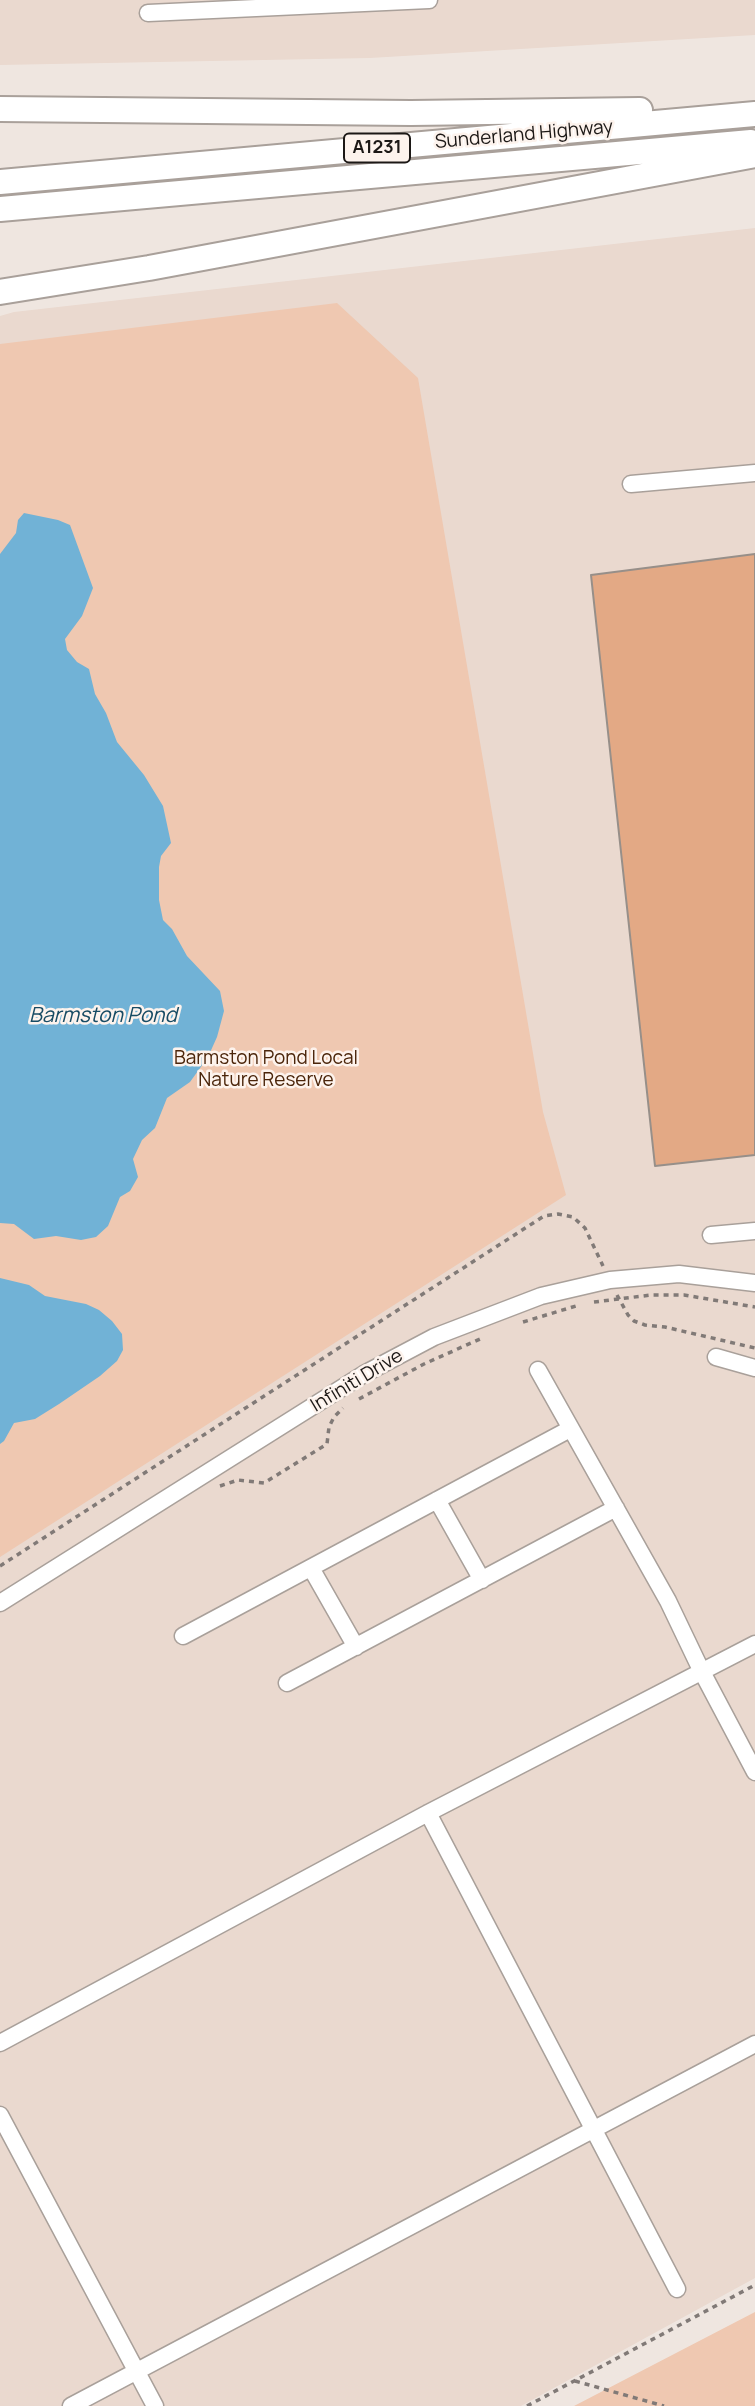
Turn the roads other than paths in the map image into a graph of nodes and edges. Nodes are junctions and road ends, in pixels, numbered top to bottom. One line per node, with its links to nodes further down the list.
1 (429, 0): 2 (street)
2 (148, 13)
3 (0, 109): 4 (highway, A1231)
4 (755, 111): 7 (highway, Sunderland Highway / A1231)
5 (755, 142): 8 (highway, Sunderland Highway / A1231)
6 (755, 155): 9 (highway)
7 (0, 182)
8 (0, 209)
9 (0, 292)
10 (755, 473): 11 (street)
11 (631, 484)
12 (755, 1231): 13 (street)
13 (711, 1235)
14 (755, 1283): 23 (street, Infiniti Drive)
15 (716, 1357): 16 (street)
16 (755, 1368)
17 (538, 1370): 18 (street)
18 (570, 1429): 19 (street); 20 (street)
19 (437, 1500): 21 (street); 22 (street)
20 (615, 1508): 22 (street); 27 (street)
21 (311, 1568): 24 (street); 26 (street)
22 (482, 1580): 26 (street)
23 (0, 1603)
24 (183, 1636)
25 (755, 1644): 27 (street)
26 (356, 1647): 28 (street)
27 (701, 1670): 29 (street); 30 (street)
28 (288, 1684)
29 (755, 1772)
30 (428, 1814): 31 (street); 34 (street)
31 (0, 2043)
32 (755, 2043): 34 (street)
33 (0, 2115): 36 (street)
34 (593, 2130): 35 (street); 36 (street)
35 (677, 2289)
36 (137, 2371): 37 (street); 38 (street)
37 (71, 2406)
38 (156, 2406)

